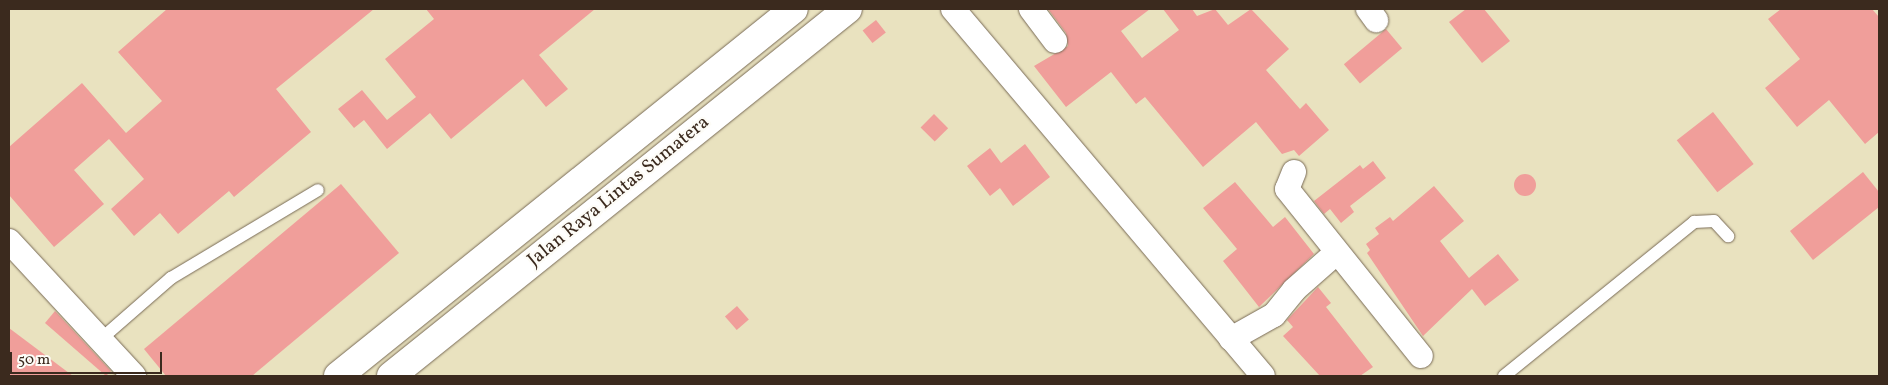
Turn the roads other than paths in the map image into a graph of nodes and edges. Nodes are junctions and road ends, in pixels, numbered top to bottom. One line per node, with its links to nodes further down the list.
1 (794, 9): 15 (highway, Jalan Raya Lintas Sumatera)
2 (848, 9): 16 (highway, Jalan Raya Lintas Sumatera)
3 (953, 9): 12 (street)
4 (1031, 9): 5 (street)
5 (1055, 41)
6 (1294, 172): 10 (street)
7 (318, 190): 11 (lane)
8 (1728, 236): 18 (lane)
9 (9, 241): 11 (street)
10 (1336, 253): 12 (street); 13 (street)
11 (101, 339): 14 (street)
12 (1232, 339): 17 (street)
13 (1421, 356)
14 (130, 375)
15 (338, 376)
16 (391, 376)
17 (1263, 376)
18 (1504, 376)

